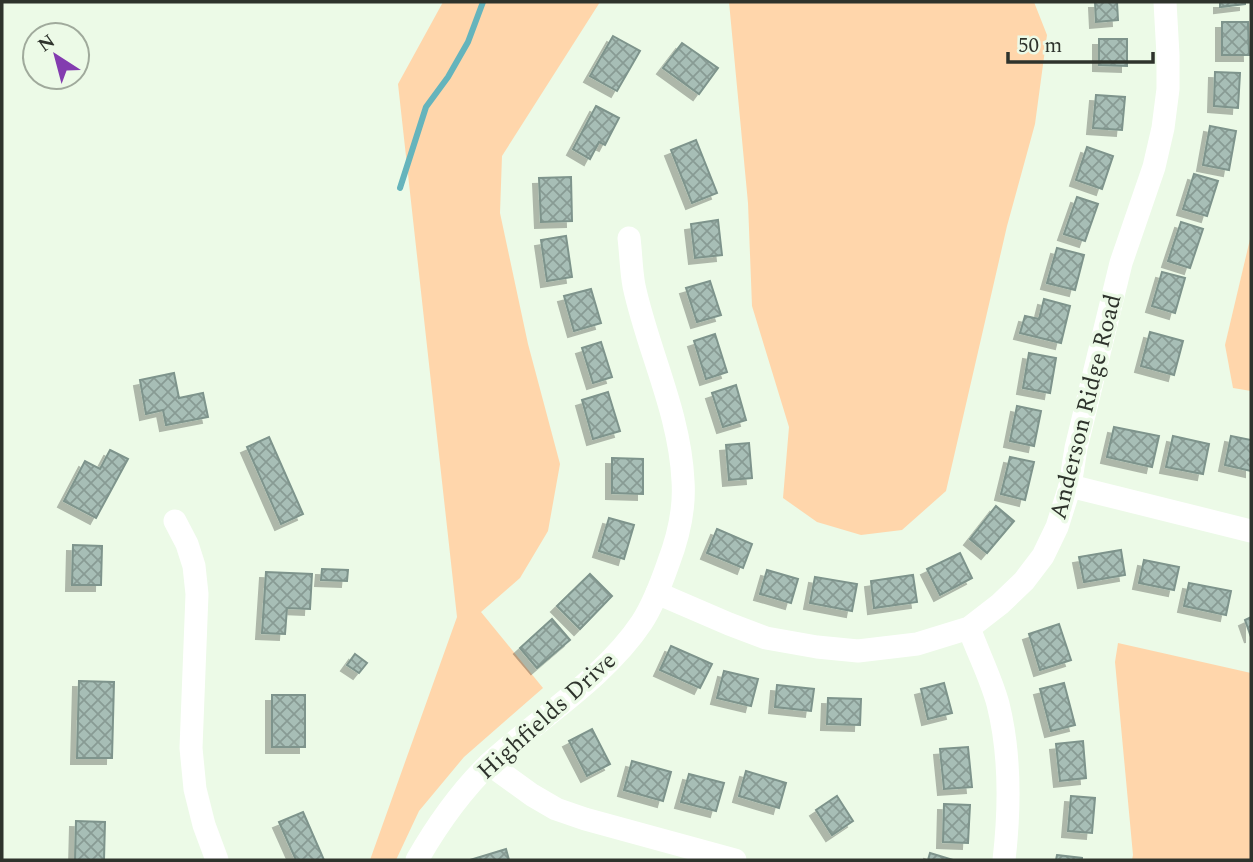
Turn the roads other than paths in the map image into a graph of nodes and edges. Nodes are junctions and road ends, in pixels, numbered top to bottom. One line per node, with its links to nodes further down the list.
1 (1165, 2): 3 (street, Anderson Ridge Road)
2 (629, 238): 6 (street, Highfields Drive)
3 (1070, 486): 5 (street); 7 (street, Anderson Ridge Road)
4 (176, 521): 9 (street)
5 (1251, 531)
6 (657, 593): 7 (street, Anderson Ridge Road); 8 (street, Highfields Drive)
7 (969, 628): 12 (street)
8 (489, 764): 10 (street, Highfields Drive); 11 (street)
9 (217, 860)
10 (417, 860)
11 (735, 860)
12 (1004, 860)

